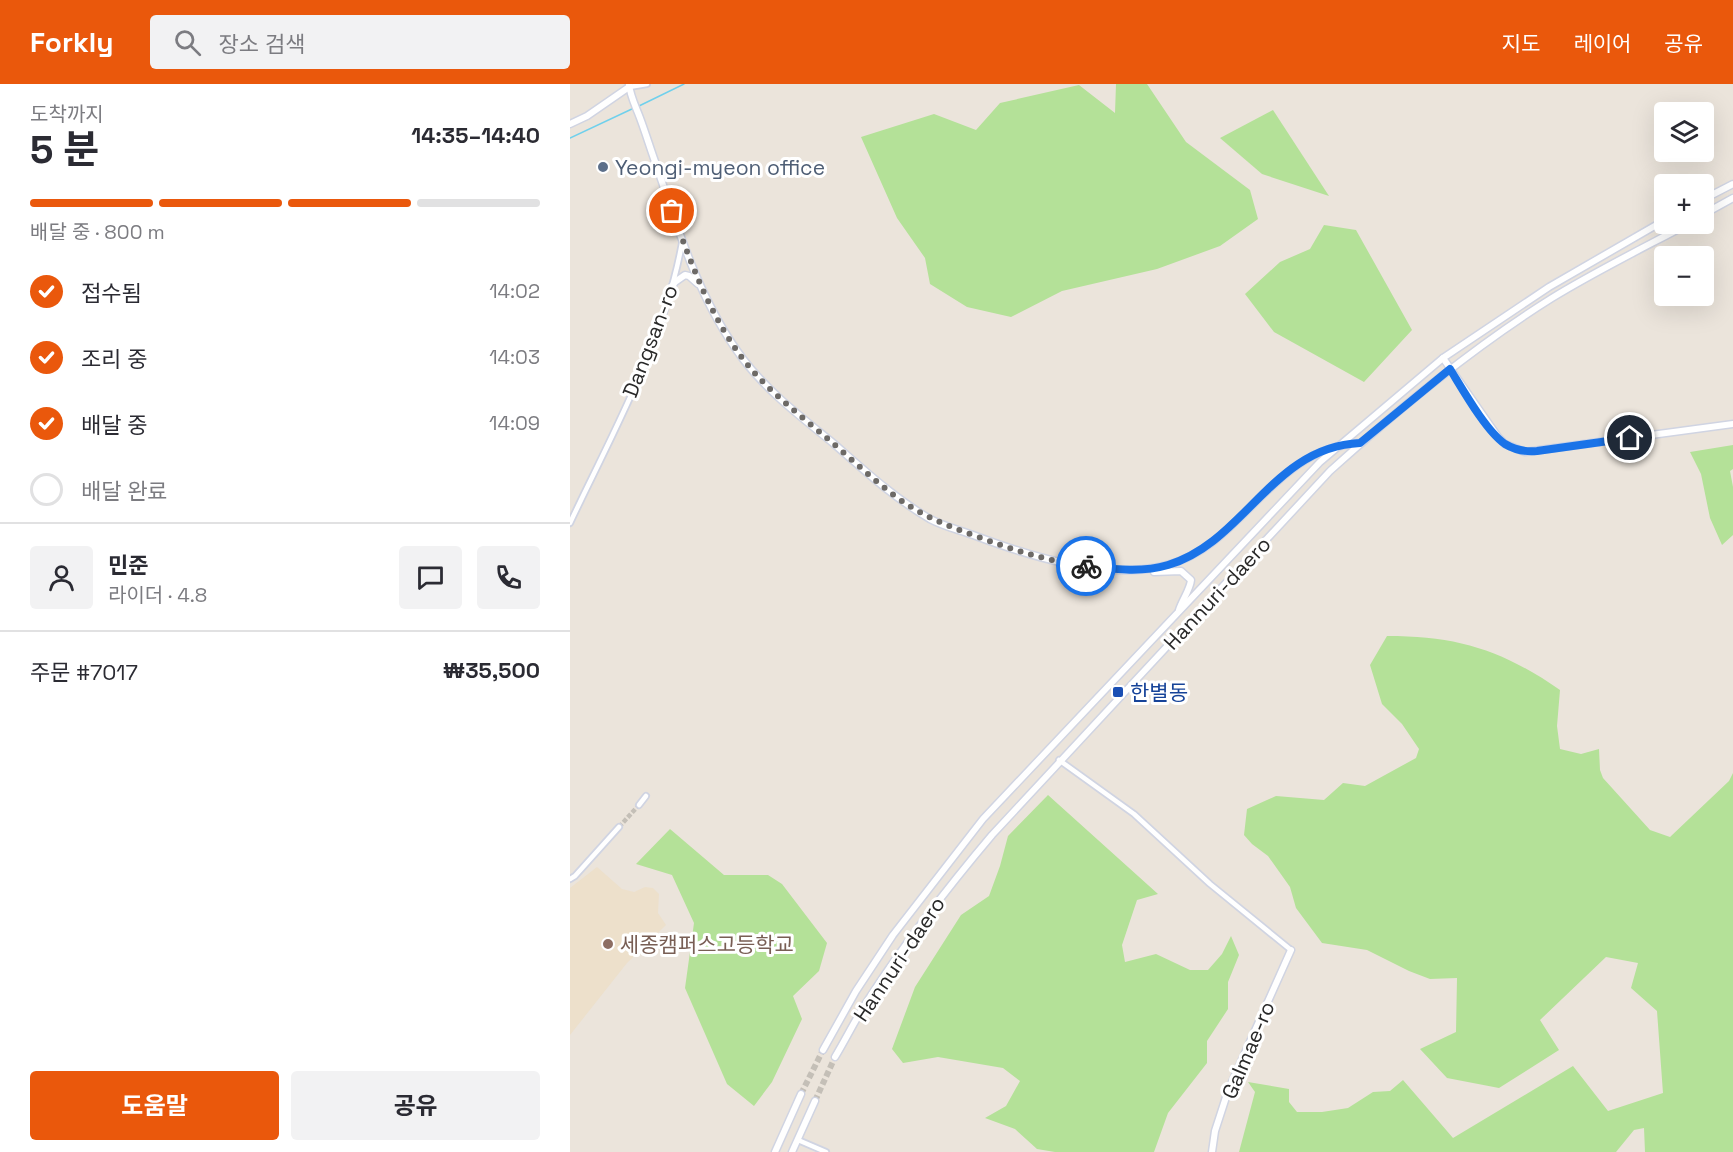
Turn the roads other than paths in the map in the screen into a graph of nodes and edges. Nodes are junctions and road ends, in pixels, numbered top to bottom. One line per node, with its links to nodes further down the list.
1 (647, 84): 2 (street)
2 (630, 88): 3 (street); 10 (street)
3 (570, 124)
4 (1733, 184): 5 (street)
5 (1714, 194)
6 (1733, 198): 7 (street)
7 (1714, 208)
8 (1654, 226): 13 (street, Hannuri-daero)
9 (1670, 234): 14 (street, Hannuri-daero)
10 (682, 240): 11 (street); 12 (street, Dangsan-ro)
11 (700, 285): 12 (street); 19 (street)
12 (671, 288): 18 (street, Dangsan-ro)
13 (1443, 358): 14 (street); 17 (street, Hannuri-daero)
14 (1450, 369): 15 (street); 16 (street, Hannuri-daero)
15 (1733, 424)
16 (1360, 443): 17 (street); 21 (street, Hannuri-daero)
17 (1341, 444): 19 (street); 20 (street, Hannuri-daero)
18 (570, 523)
19 (1144, 570): 20 (street)
20 (1177, 614): 27 (street, Hannuri-daero)
21 (1059, 760): 26 (street); 28 (street, Hannuri-daero)
22 (646, 796): 23 (street)
23 (639, 804)
24 (619, 827): 25 (street)
25 (570, 879)
26 (1291, 950): 35 (street, Galmae-ro)
27 (823, 1050)
28 (835, 1057)
29 (801, 1094): 32 (street)
30 (815, 1101): 31 (street)
31 (798, 1140): 33 (street); 34 (street)
32 (775, 1152)
33 (792, 1152)
34 (826, 1152)
35 (1212, 1152)

